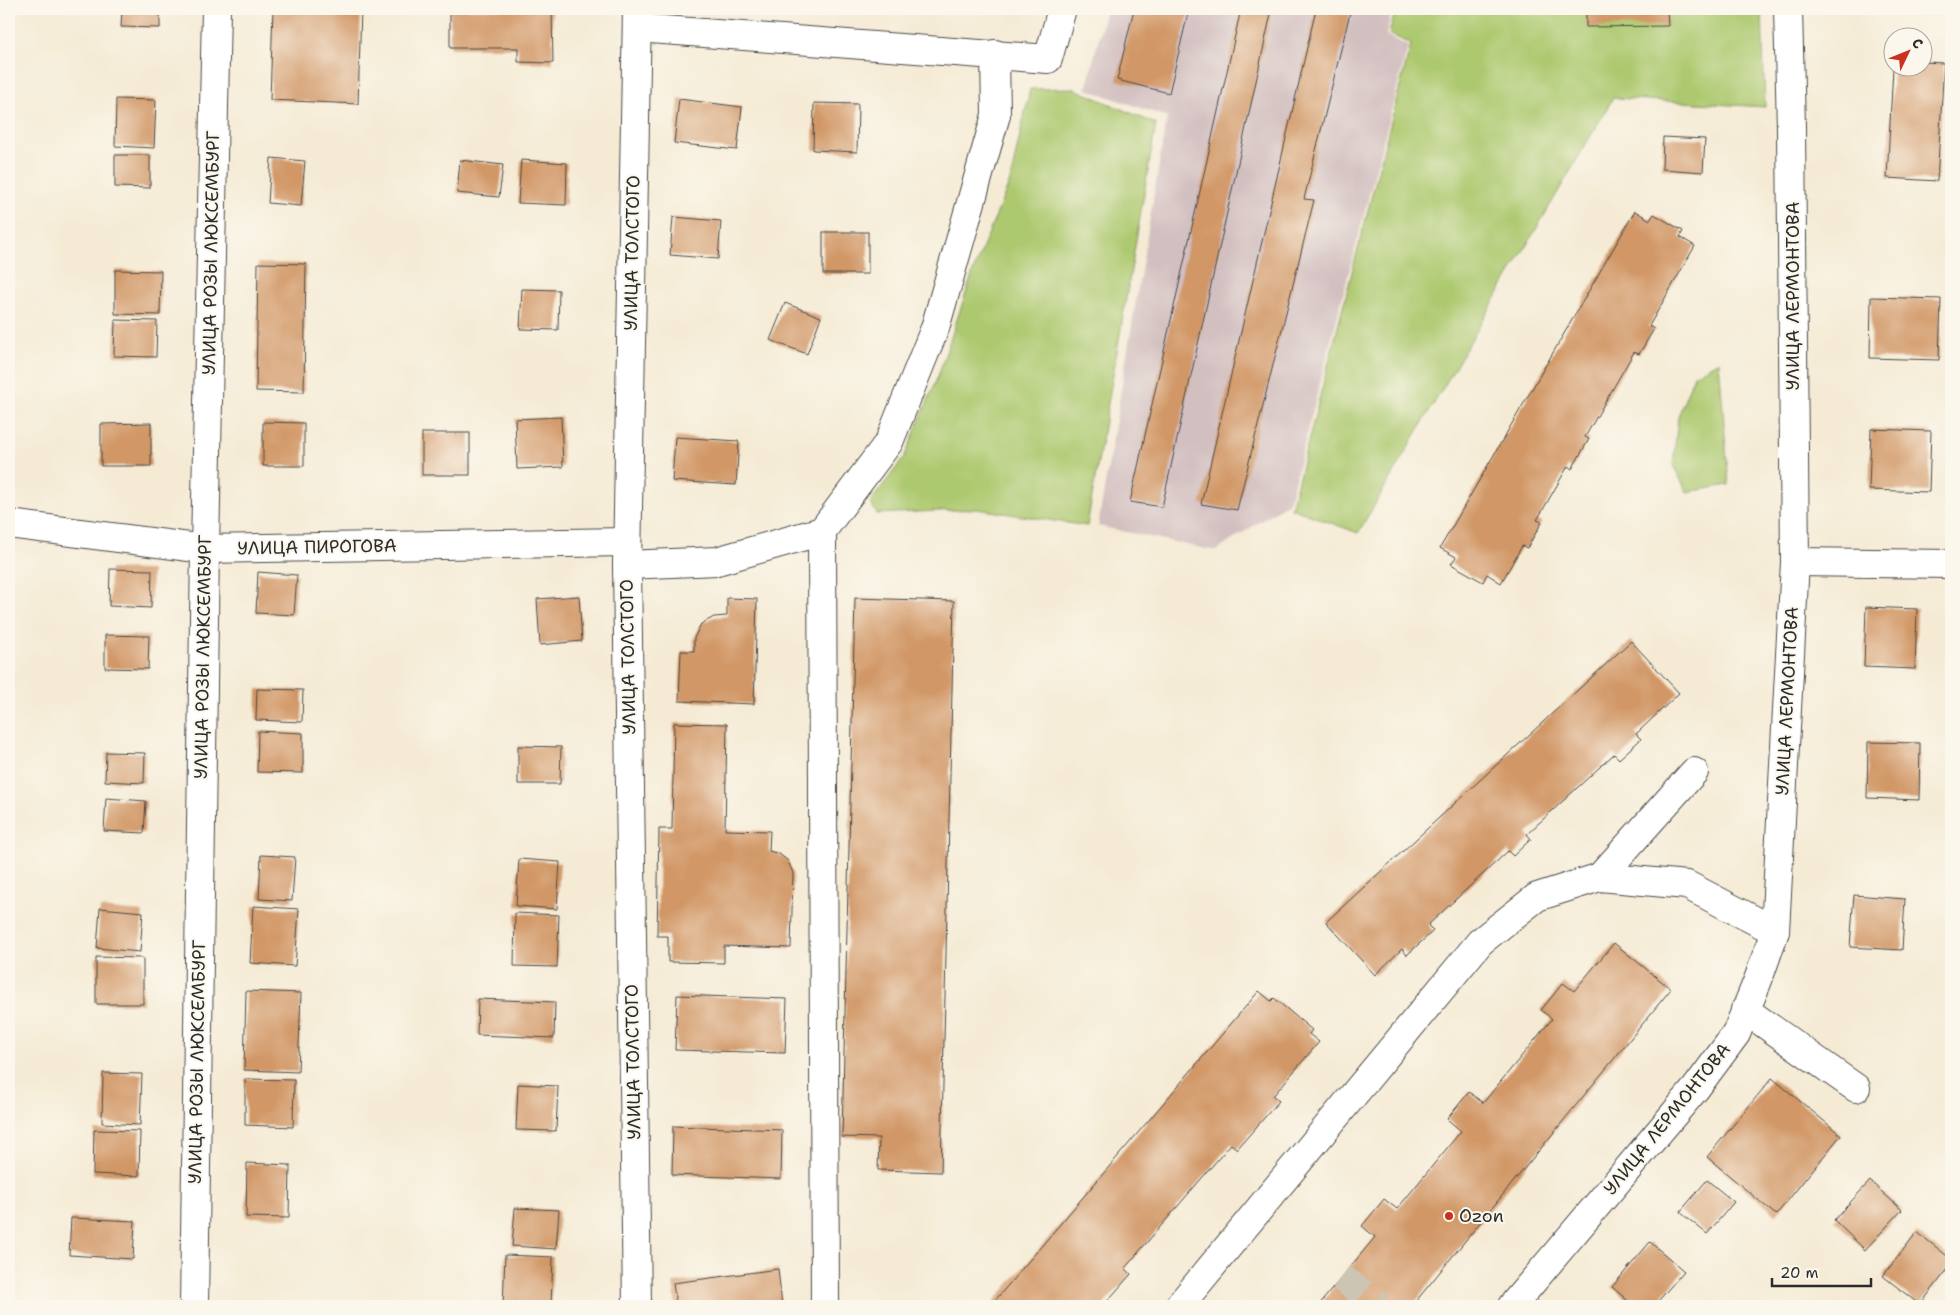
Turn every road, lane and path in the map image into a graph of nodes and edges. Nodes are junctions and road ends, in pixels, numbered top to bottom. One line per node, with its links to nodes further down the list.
1 (216, 9): 8 (street, УЛИЦА РОЗЫ ЛЮКСЕМБУРГ)
2 (1062, 9): 5 (street)
3 (1788, 9): 10 (street, УЛИЦА ЛЕРМОНТОВА)
4 (637, 18): 5 (street); 9 (street, УЛИЦА ТОЛСТОГО)
5 (995, 54): 7 (street)
6 (9, 524): 8 (street, УЛИЦА ПИРОГОВА)
7 (822, 531): 9 (street, УЛИЦА ПИРОГОВА); 19 (street)
8 (205, 549): 9 (street, УЛИЦА ПИРОГОВА); 17 (street, УЛИЦА РОЗЫ ЛЮКСЕМБУРГ)
9 (627, 554): 18 (street, УЛИЦА ТОЛСТОГО)
10 (1795, 562): 11 (street); 14 (street, УЛИЦА ЛЕРМОНТОВА)
11 (1951, 564)
12 (1694, 772): 13 (street)
13 (1600, 877): 14 (street); 20 (street)
14 (1775, 931): 15 (street, УЛИЦА ЛЕРМОНТОВА)
15 (1745, 1010): 16 (street); 21 (street, УЛИЦА ЛЕРМОНТОВА)
16 (1856, 1088)
17 (194, 1306)
18 (637, 1306)
19 (824, 1306)
20 (1179, 1306)
21 (1512, 1306)

